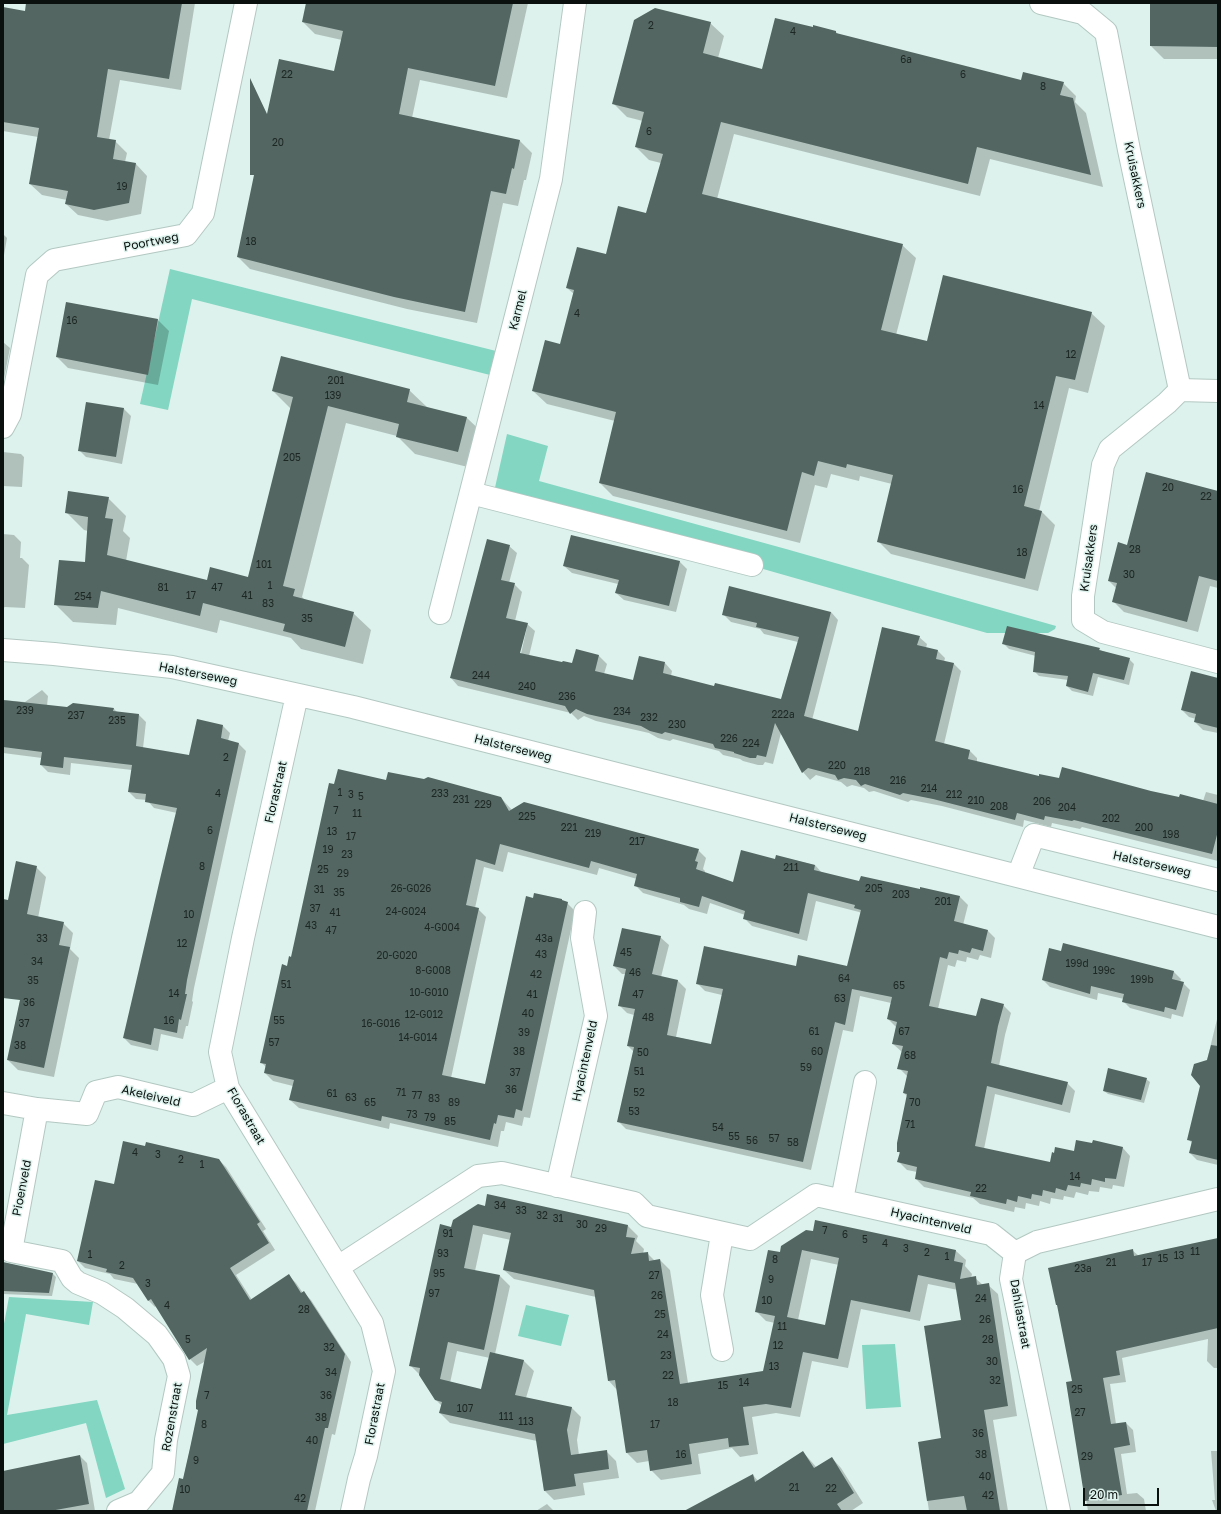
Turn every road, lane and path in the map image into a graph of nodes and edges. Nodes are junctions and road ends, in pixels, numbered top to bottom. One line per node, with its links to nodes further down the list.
1 (246, 3): 6 (street, Poortweg)
2 (575, 3): 7 (street, Karmel)
3 (1041, 3): 4 (street, Kruisakkers)
4 (1180, 390): 5 (street); 11 (street, Kruisakkers)
5 (1218, 390)
6 (3, 427)
7 (471, 493): 8 (street); 9 (street, Karmel)
8 (752, 565)
9 (440, 613)
10 (3, 650): 12 (street, Halsterseweg)
11 (1218, 662)
12 (298, 695): 13 (street, Halsterseweg); 18 (street, Florastraat)
13 (1018, 876): 14 (street, Halsterseweg); 16 (street, Halsterseweg)
14 (1218, 880)
15 (586, 912): 21 (street, Hyacintenveld)
16 (1218, 927)
17 (865, 1082): 23 (street)
18 (228, 1088): 20 (street, Akeleiveld); 27 (street, Florastraat)
19 (3, 1103): 20 (street)
20 (37, 1109): 26 (street, Pioenveld)
21 (557, 1186): 24 (street, Hyacintenveld); 27 (street, Hyacintenveld)
22 (1218, 1199): 25 (street)
23 (842, 1200): 24 (street, Hyacintenveld); 25 (street, Hyacintenveld)
24 (722, 1234): 28 (street)
25 (1015, 1253): 31 (street, Dahliastraat)
26 (62, 1260): 29 (street, Rozenstraat)
27 (338, 1267): 30 (street, Florastraat)
28 (722, 1350)
29 (118, 1511)
30 (352, 1511)
31 (1059, 1511)

